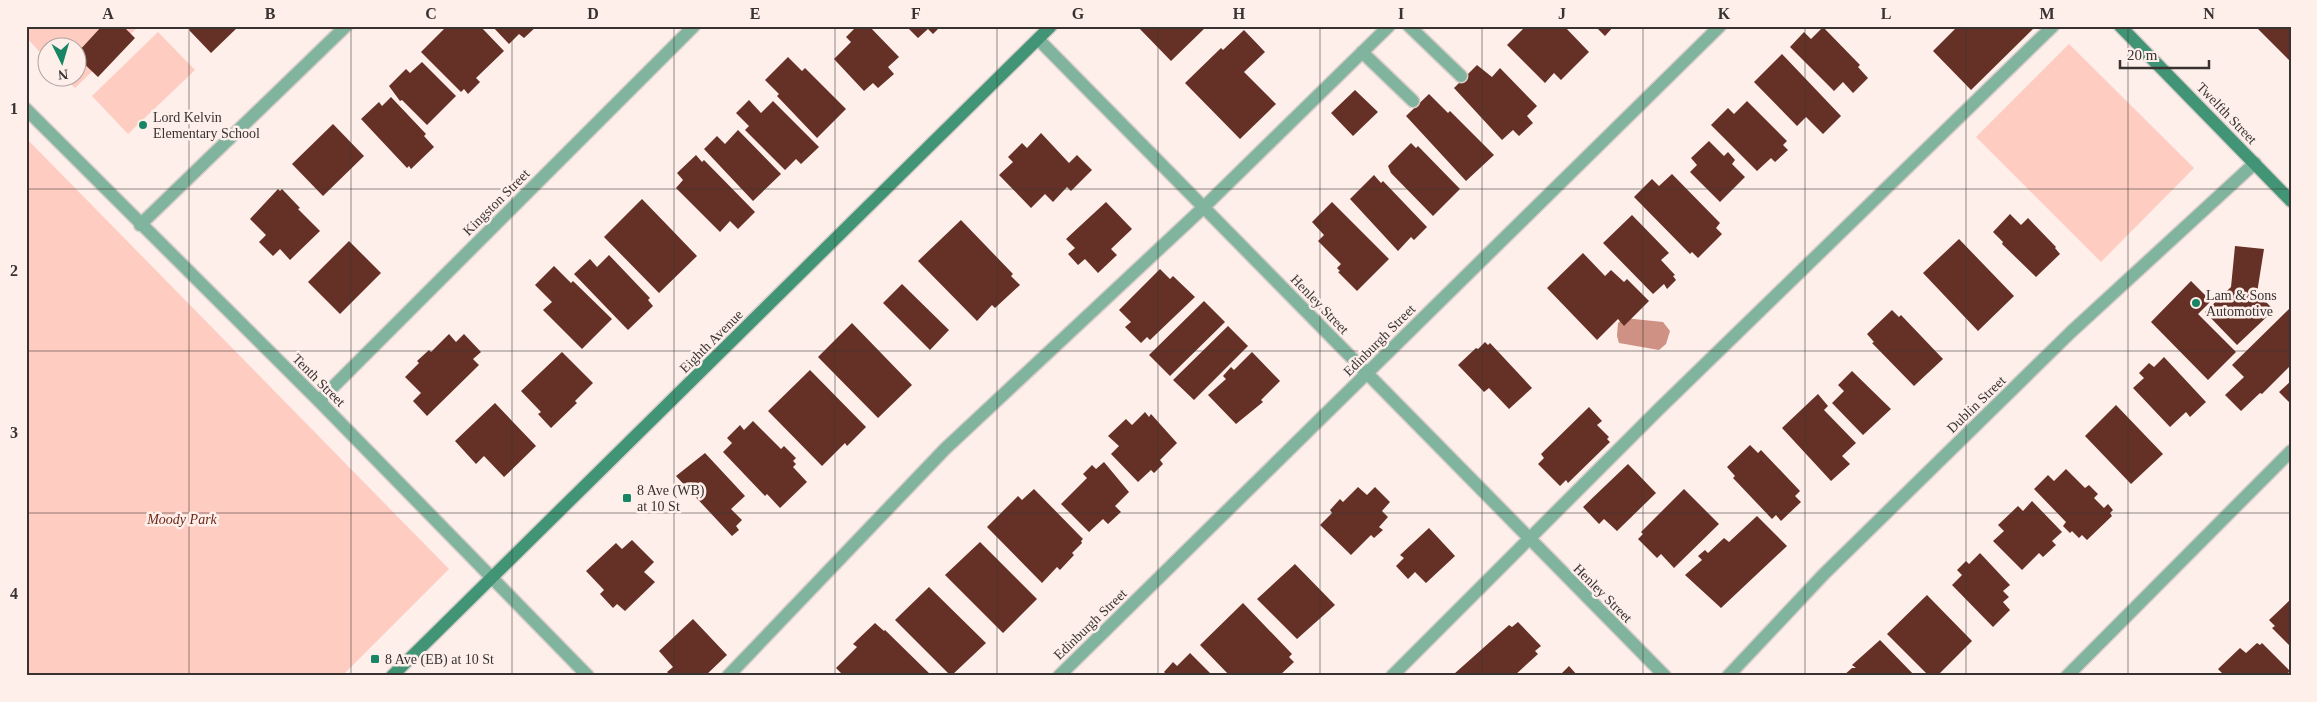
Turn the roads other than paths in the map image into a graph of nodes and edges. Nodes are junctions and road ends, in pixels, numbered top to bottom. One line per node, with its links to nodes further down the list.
1 (346, 26): 17 (street)
2 (694, 26): 19 (street, Kingston Street)
3 (1051, 26): 9 (street, Eighth Avenue)
4 (1388, 26): 10 (street)
5 (1409, 26): 11 (street)
6 (1720, 26): 18 (street, Edinburgh Street)
7 (2053, 26): 21 (street)
8 (2120, 26): 14 (street, Twelfth Street)
9 (1038, 39): 16 (street, Henley Street); 22 (street, Eighth Avenue)
10 (1362, 52): 12 (street); 16 (street)
11 (1462, 76)
12 (1414, 101)
13 (26, 109): 17 (street, Tenth Street)
14 (2255, 163): 15 (street, Twelfth Street); 29 (street, Dublin Street)
15 (2291, 201)
16 (1204, 207): 18 (street, Henley Street); 25 (street)
17 (140, 225): 19 (street, Tenth Street)
18 (1367, 374): 21 (street, Henley Street); 26 (street, Edinburgh Street)
19 (319, 401): 22 (street, Tenth Street)
20 (2291, 451): 30 (street)
21 (1528, 539): 27 (street); 28 (street, Henley Street)
22 (493, 578): 23 (street, Eighth Avenue); 24 (street, Tenth Street)
23 (392, 676)
24 (588, 676)
25 (728, 676)
26 (1059, 676)
27 (1392, 676)
28 (1665, 676)
29 (1728, 676)
30 (2067, 676)

